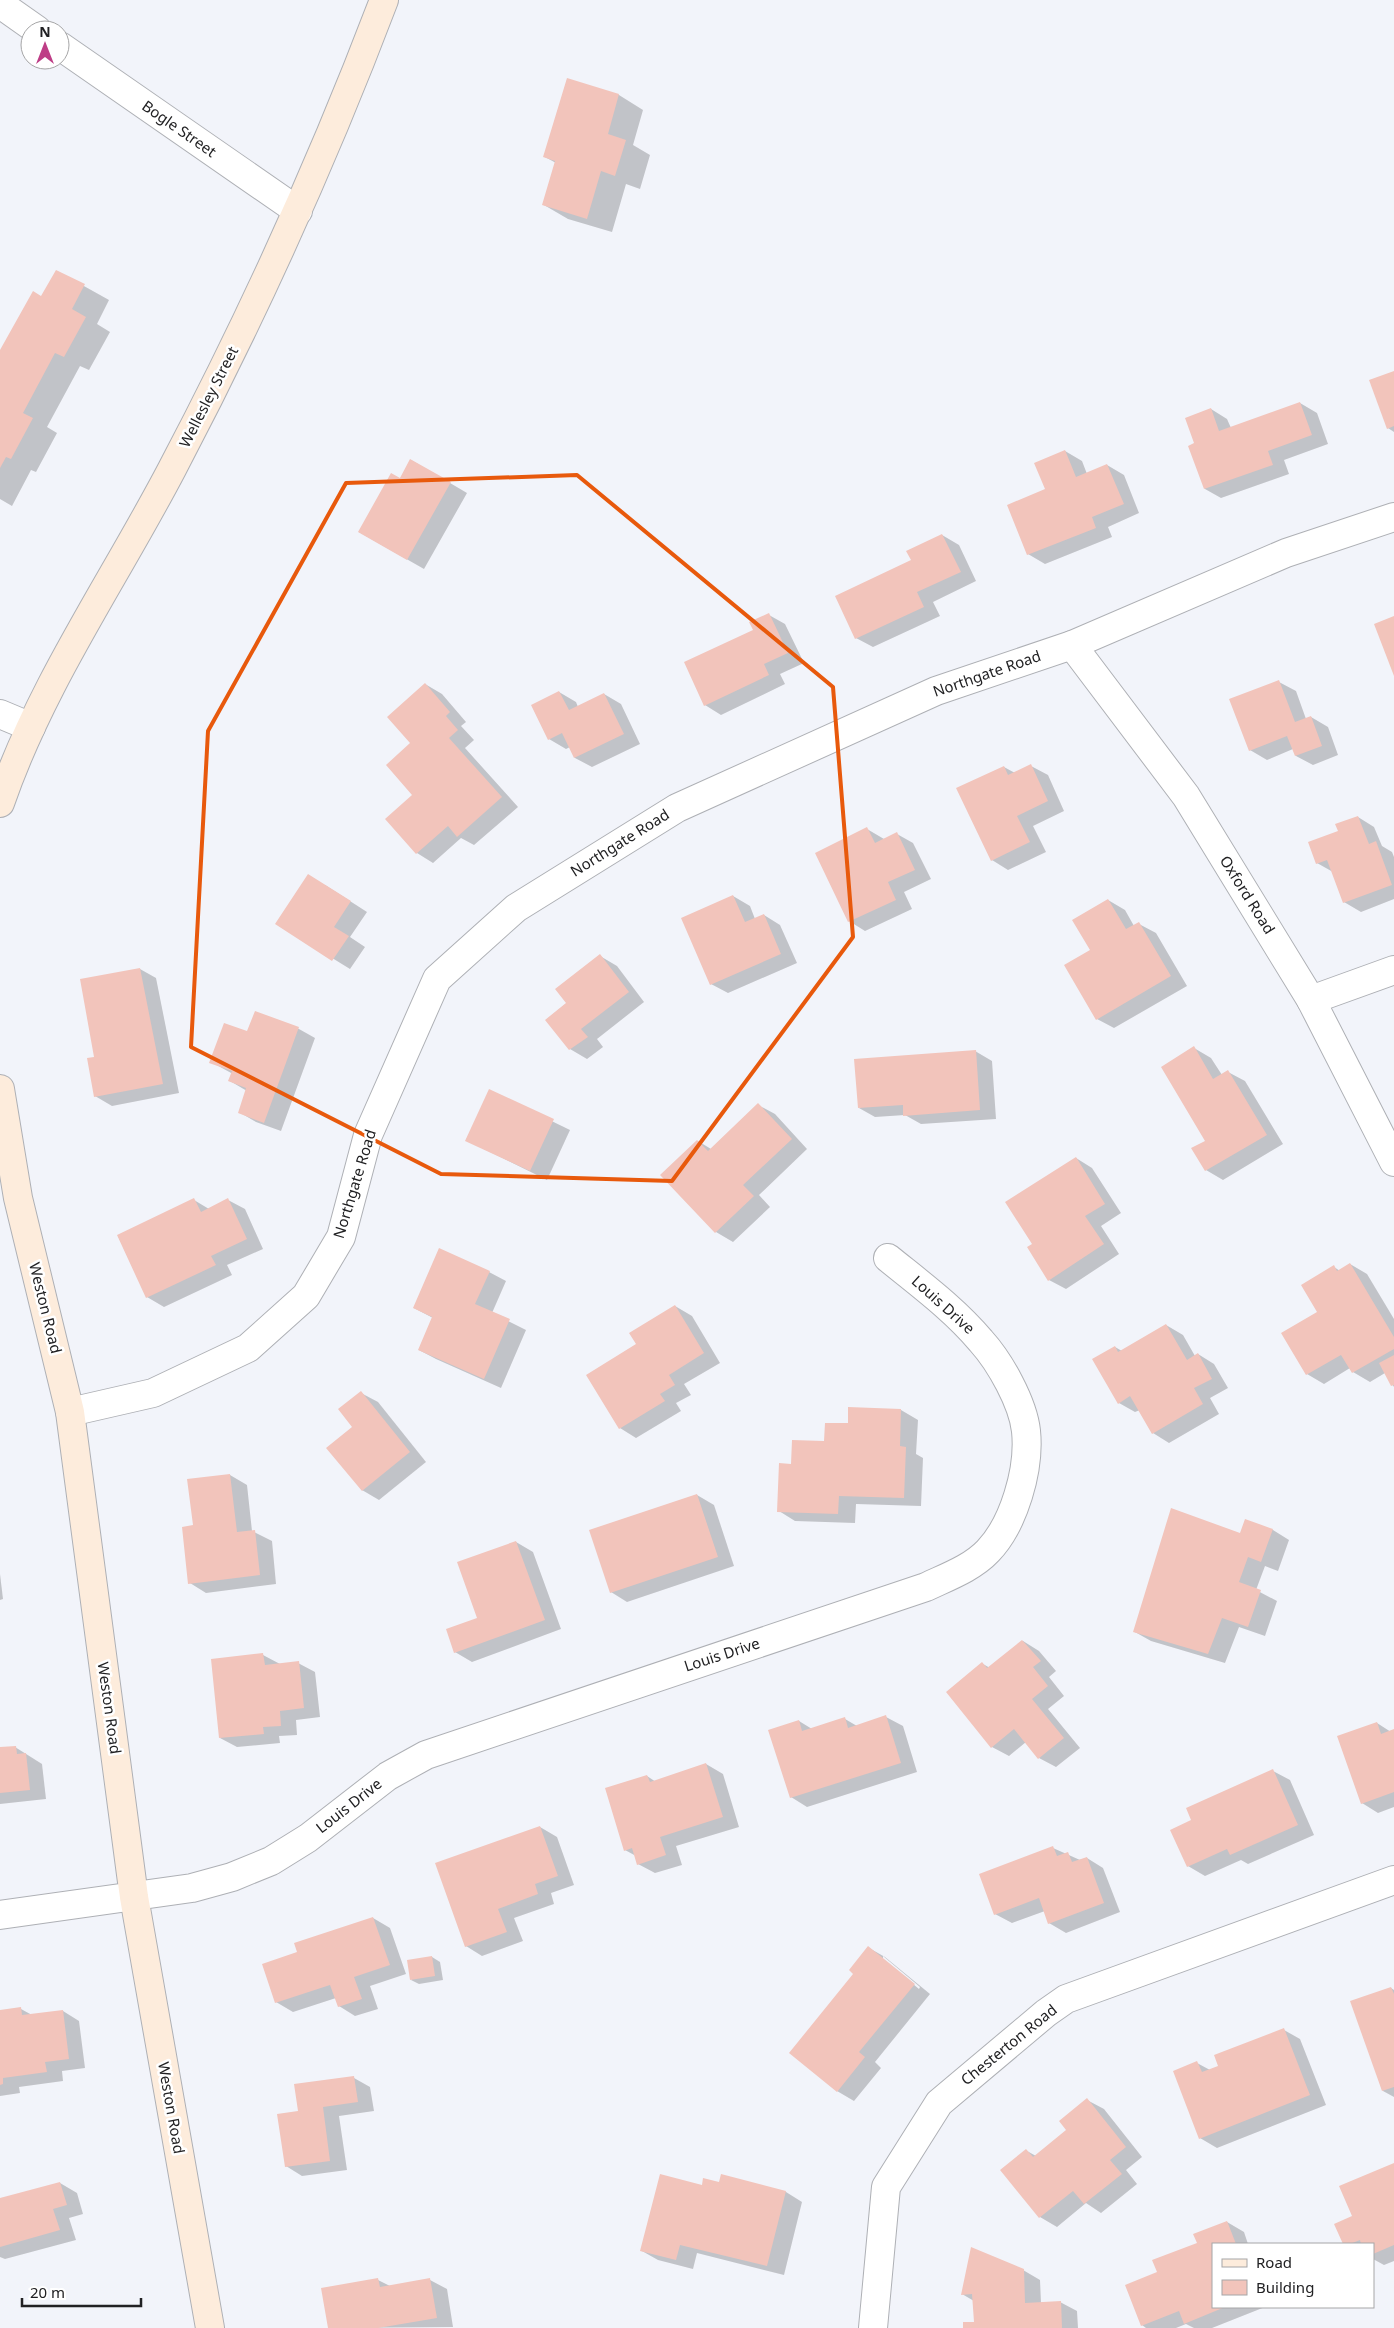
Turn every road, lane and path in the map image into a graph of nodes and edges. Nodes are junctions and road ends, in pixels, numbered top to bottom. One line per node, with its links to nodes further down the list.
1 (384, 0): 5 (main road, Wellesley Street)
2 (0, 4): 3 (street)
3 (23, 20)
4 (70, 53): 5 (street, Bogle Street)
5 (298, 211): 9 (main road, Wellesley Street)
6 (1394, 517): 7 (street, Northgate Road)
7 (1072, 645): 12 (street, Oxford Road); 17 (street, Northgate Road)
8 (0, 714): 9 (street)
9 (31, 727): 10 (main road, Wellesley Street)
10 (4, 791)
11 (1394, 970): 12 (street)
12 (1312, 1000): 14 (street, Oxford Road)
13 (0, 1089): 15 (main road, Weston Road)
14 (1394, 1162)
15 (9, 1199): 17 (main road, Weston Road)
16 (888, 1258): 19 (street, Louis Drive)
17 (70, 1412): 19 (main road, Weston Road)
18 (1394, 1880): 22 (street, Chesterton Road)
19 (134, 1897): 20 (street, Louis Drive); 21 (main road, Weston Road)
20 (0, 1915)
21 (210, 2328)
22 (874, 2328)

